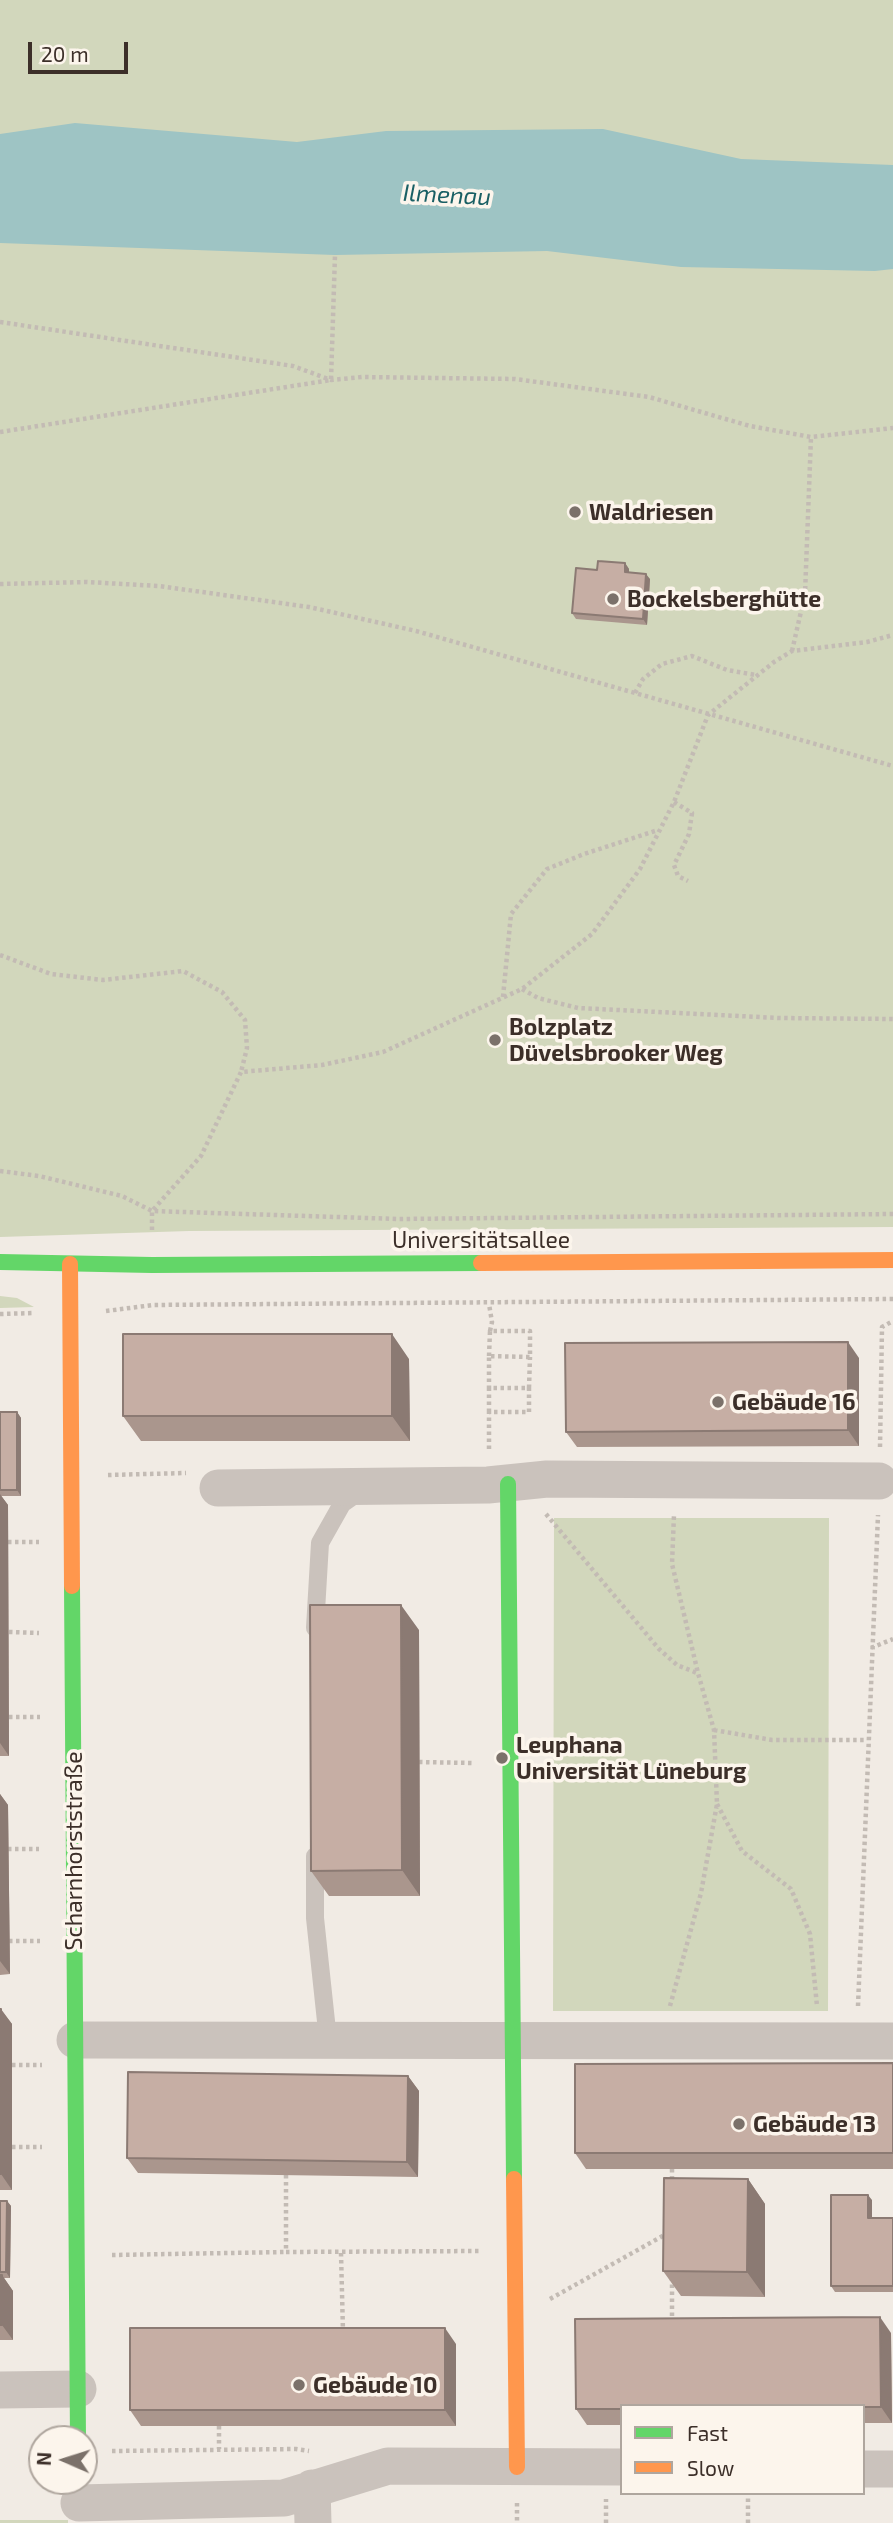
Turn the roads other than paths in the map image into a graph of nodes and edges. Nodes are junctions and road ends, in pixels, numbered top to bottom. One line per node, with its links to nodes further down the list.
1 (893, 1260): 3 (street, Universitätsallee)
2 (0, 1262): 3 (street, Universitätsallee)
3 (70, 1264): 10 (street, Scharnhorststraße)
4 (879, 1481): 5 (street)
5 (498, 1485): 6 (street); 12 (street)
6 (365, 1488): 7 (street); 8 (lane)
7 (218, 1489)
8 (315, 1648)
9 (316, 1838): 11 (lane)
10 (75, 2040): 11 (street); 14 (street, Scharnhorststraße)
11 (328, 2040): 12 (street)
12 (513, 2041): 13 (street); 17 (street)
13 (893, 2041)
14 (78, 2389): 15 (street); 16 (street, Scharnhorststraße)
15 (0, 2390)
16 (78, 2425)
17 (517, 2467): 18 (street); 21 (street)
18 (620, 2467)
19 (865, 2469): 20 (street)
20 (893, 2469)
21 (316, 2488): 22 (street)
22 (79, 2502)

